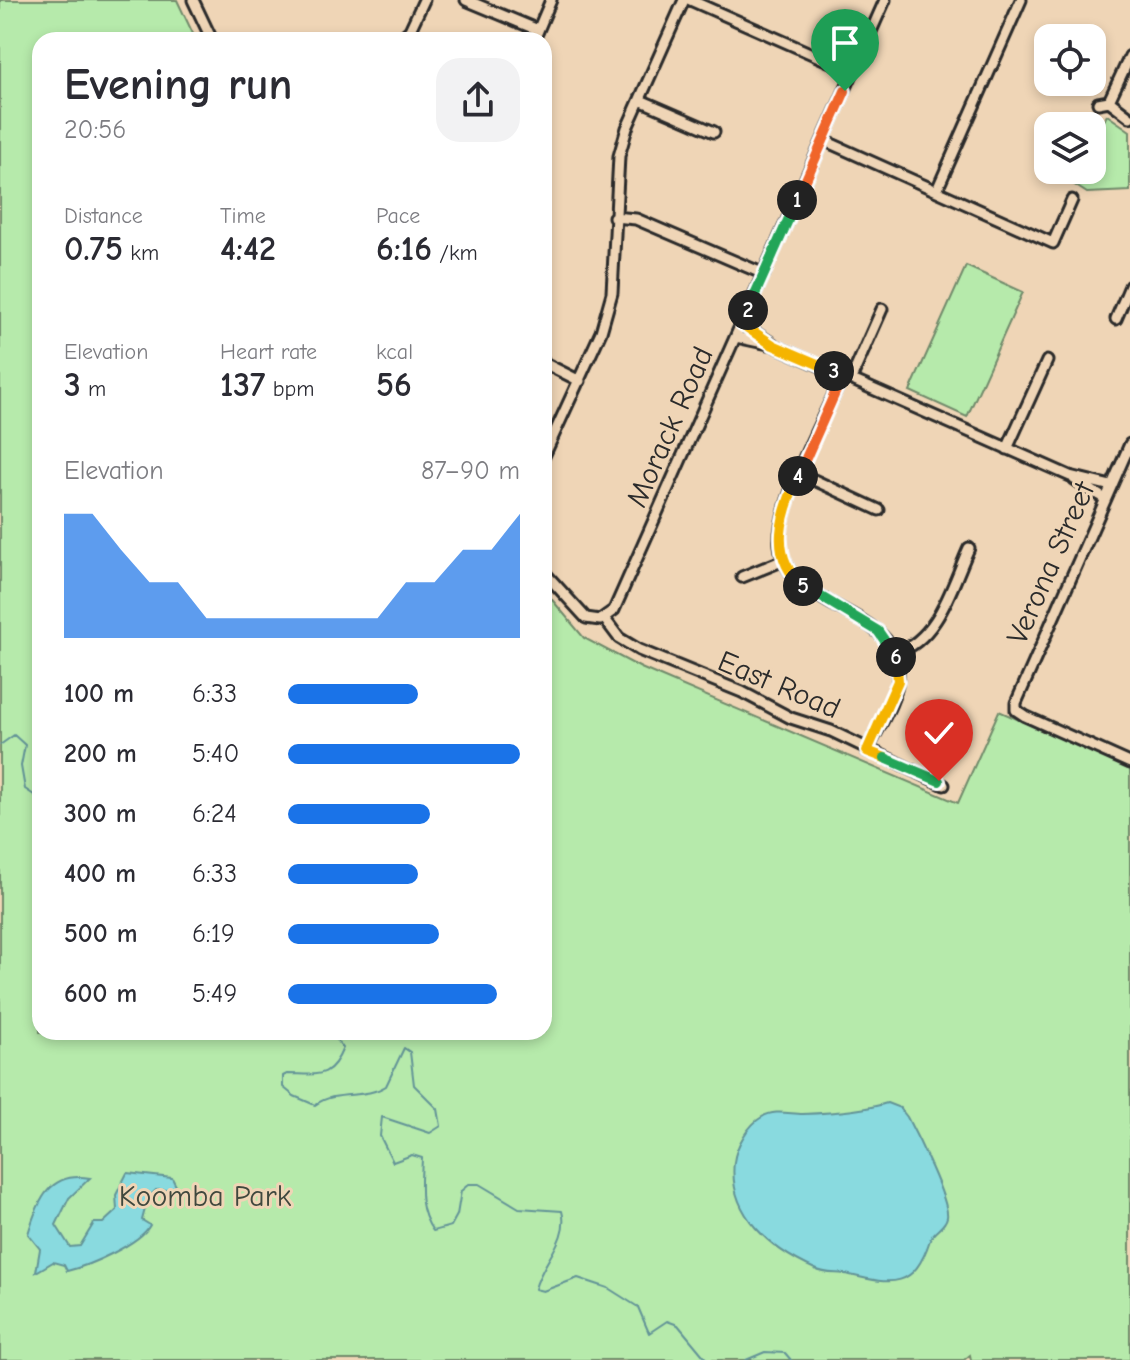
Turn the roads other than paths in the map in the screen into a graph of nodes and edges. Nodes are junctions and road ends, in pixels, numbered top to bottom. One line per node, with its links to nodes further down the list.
1 (193, 0): 8 (street)
2 (424, 0): 9 (street)
3 (466, 0): 10 (street)
4 (551, 0): 11 (street)
5 (687, 0): 13 (street); 14 (street)
6 (885, 0): 13 (street, Morack Road)
7 (1021, 0): 20 (street)
8 (208, 32)
9 (408, 32)
10 (530, 32)
11 (537, 32)
12 (1130, 56): 15 (street)
13 (853, 72): 19 (street, Morack Road)
14 (640, 100): 18 (street); 22 (street)
15 (1109, 101): 16 (street); 17 (street)
16 (1098, 103)
17 (1130, 117)
18 (714, 132)
19 (823, 140): 20 (street); 23 (street, Morack Road)
20 (937, 190): 21 (street)
21 (1072, 200)
22 (614, 217): 23 (street); 33 (street)
23 (764, 274): 27 (street, Morack Road)
24 (1130, 286): 26 (street)
25 (882, 309): 32 (street)
26 (1116, 319)
27 (742, 324): 28 (street, Morack Road); 29 (street)
28 (736, 337): 29 (street); 46 (street, Morack Road)
29 (773, 345): 32 (street)
30 (1047, 361): 36 (street)
31 (552, 367): 33 (street)
32 (847, 377): 36 (street); 37 (street)
33 (580, 381): 34 (street)
34 (552, 439)
35 (1130, 444): 39 (street, Verona Street)
36 (1007, 449): 38 (street)
37 (799, 473): 41 (street); 43 (street)
38 (1070, 476): 39 (street); 40 (street)
39 (1111, 486): 40 (street, Verona Street)
40 (1105, 499): 49 (street, Verona Street)
41 (879, 510)
42 (969, 548): 47 (street)
43 (784, 560): 44 (street); 47 (street)
44 (742, 577)
45 (552, 581): 46 (street)
46 (604, 618): 48 (street, East Road)
47 (896, 653): 48 (street)
48 (867, 751): 50 (street, East Road)
49 (1130, 763)
50 (944, 785)

